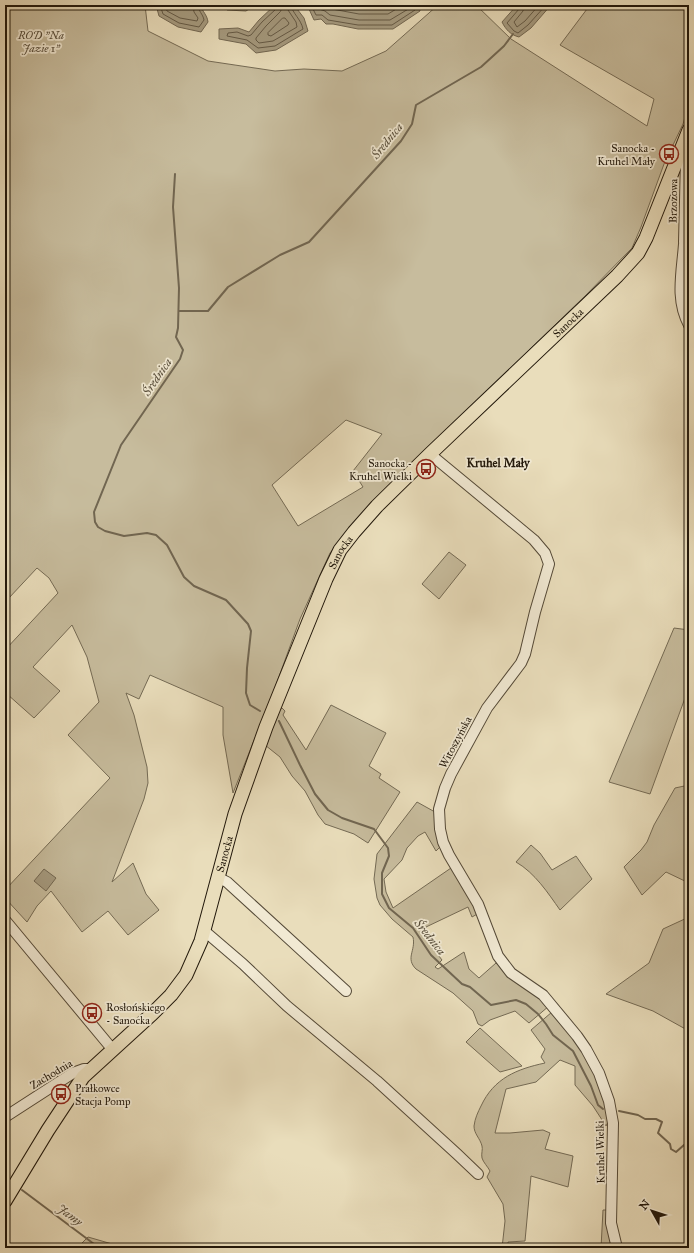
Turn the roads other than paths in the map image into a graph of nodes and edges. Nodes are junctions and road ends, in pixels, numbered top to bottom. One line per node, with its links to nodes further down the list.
1 (689, 130): 2 (main road, Sanocka)
2 (682, 148): 3 (street, Brzozowa); 6 (main road, Sanocka)
3 (684, 242): 4 (street, Brzozowa); 5 (street)
4 (689, 253)
5 (689, 325)
6 (430, 454): 7 (main road, Sanocka); 12 (street, Witoszyńska)
7 (217, 877): 9 (main road, Sanocka); 10 (street)
8 (5, 920): 11 (street)
9 (203, 931): 11 (main road, Sanocka); 15 (street)
10 (346, 991)
11 (113, 1050): 13 (main road, Sanocka)
12 (591, 1059): 17 (street, Kruhel Wielki)
13 (91, 1069): 14 (street, Zachodnia); 16 (main road, Sanocka)
14 (5, 1117)
15 (478, 1174)
16 (5, 1202)
17 (617, 1248)

